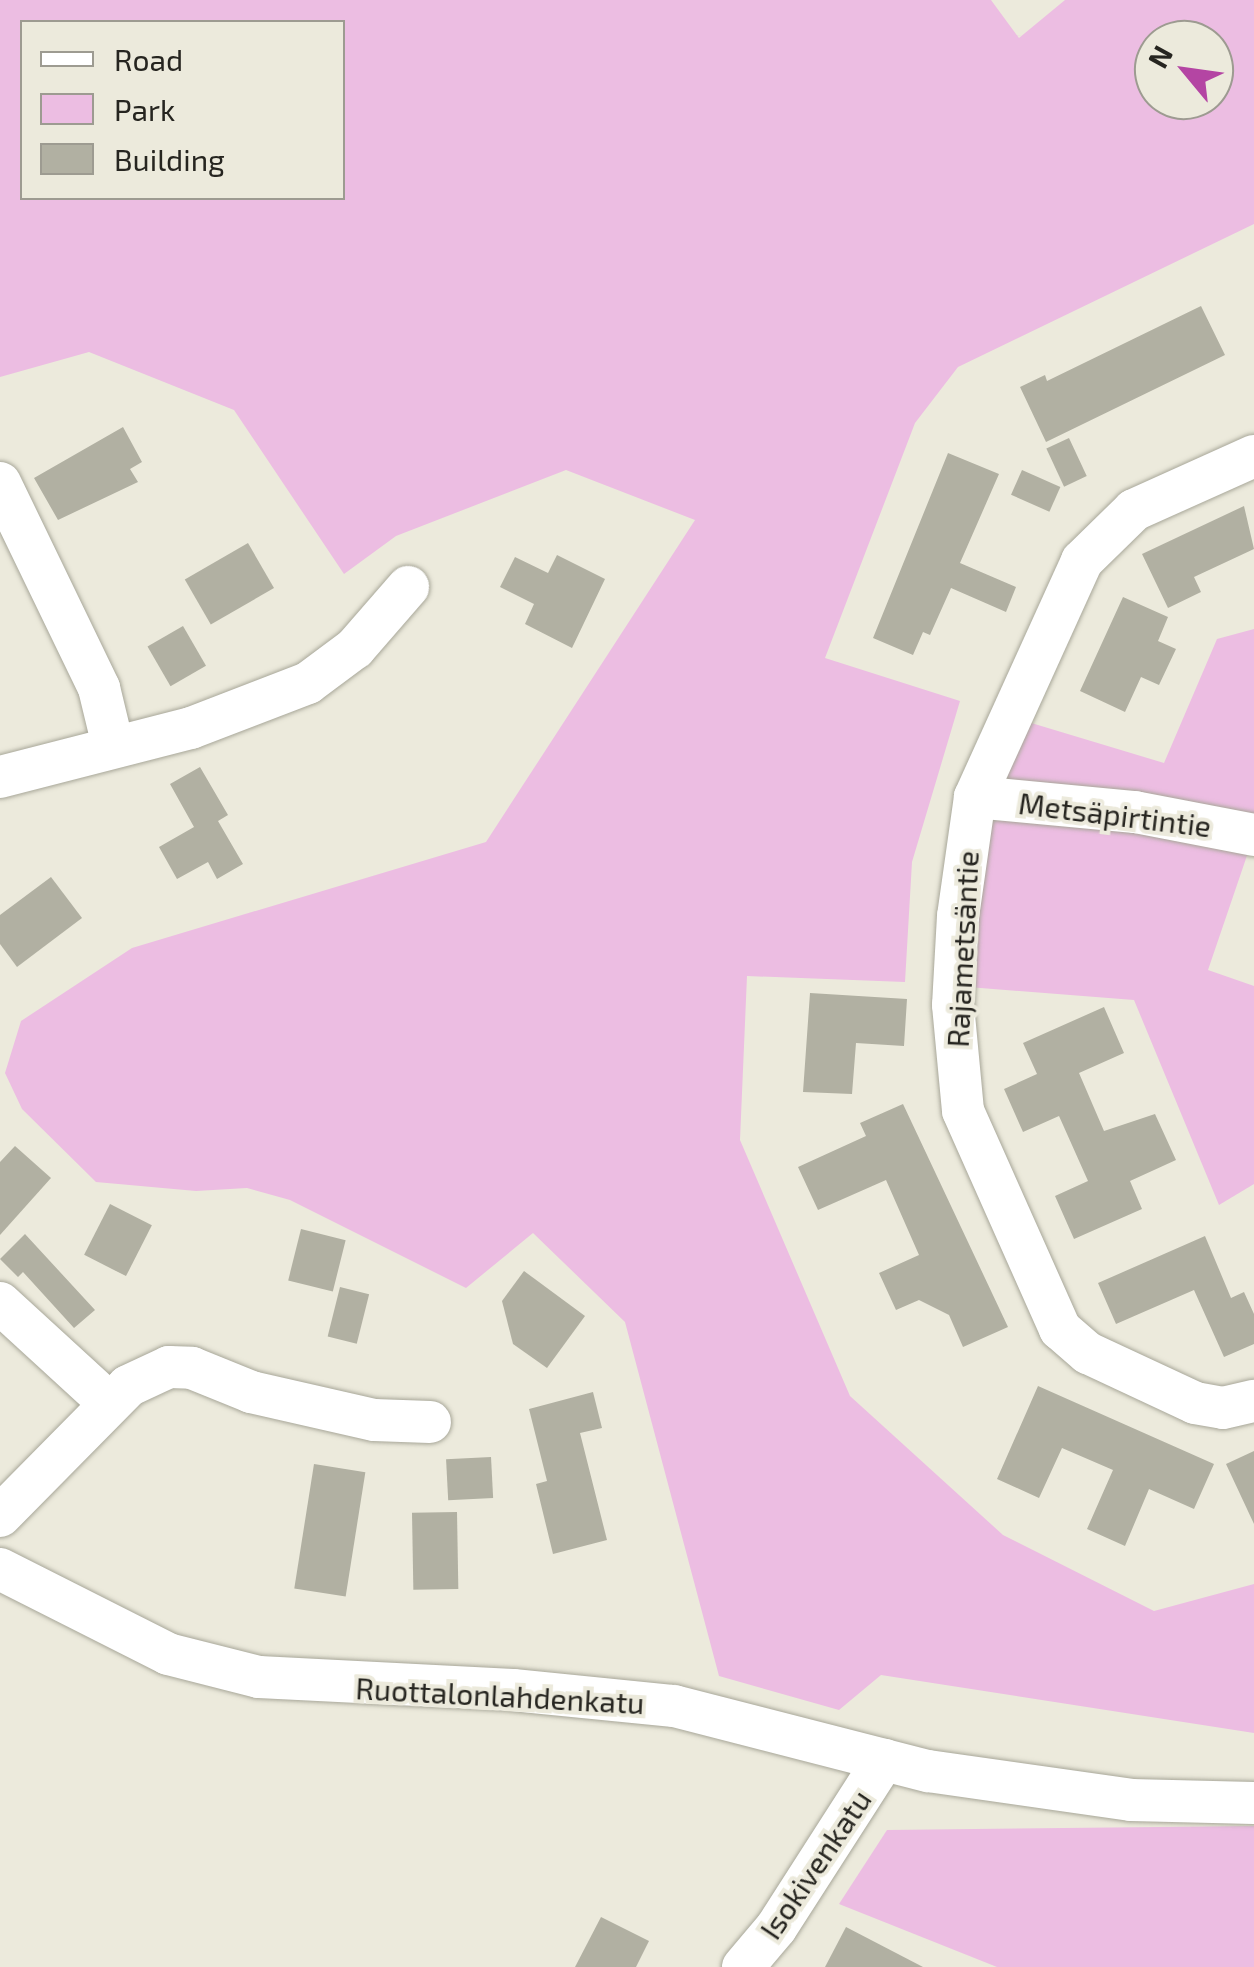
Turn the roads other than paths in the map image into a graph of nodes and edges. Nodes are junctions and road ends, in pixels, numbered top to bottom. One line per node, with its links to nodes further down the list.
1 (1254, 456): 6 (street, Rajametsäntie)
2 (0, 484): 4 (street)
3 (408, 586): 4 (street)
4 (113, 746): 5 (street)
5 (0, 777)
6 (975, 797): 7 (street, Metsäpirtintie); 9 (street, Rajametsäntie)
7 (1254, 835)
8 (0, 1303): 10 (street)
9 (1254, 1401)
10 (109, 1403): 11 (street); 12 (street)
11 (430, 1422)
12 (0, 1516)
13 (0, 1570): 14 (street, Ruottalonlahdenkatu)
14 (884, 1760): 15 (street, Ruottalonlahdenkatu); 16 (street, Isokivenkatu)
15 (1254, 1803)
16 (743, 1967)

